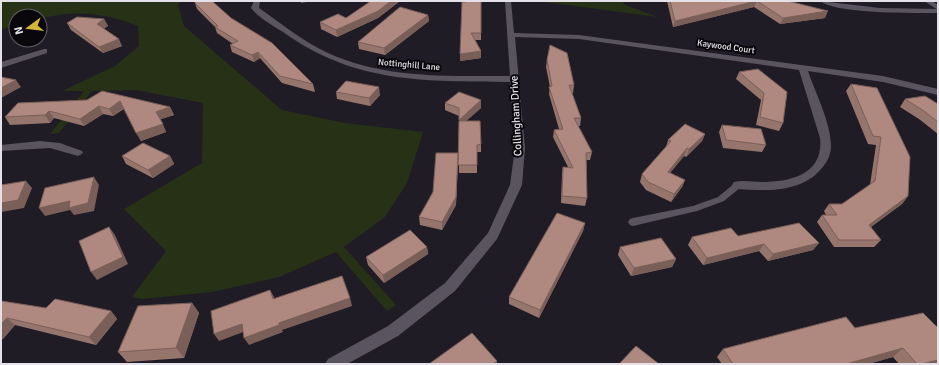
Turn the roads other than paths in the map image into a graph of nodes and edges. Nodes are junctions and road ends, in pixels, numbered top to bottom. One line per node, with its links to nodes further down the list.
1 (257, 1): 12 (street, Nottinghill Lane)
2 (508, 1): 8 (street, Collingham Drive)
3 (823, 1): 5 (street)
4 (927, 1): 6 (street)
5 (840, 4): 7 (street)
6 (938, 8)
7 (938, 11)
8 (511, 35): 11 (street, Kaywood Court); 12 (street, Collingham Drive)
9 (44, 51): 10 (street)
10 (1, 65)
11 (803, 68): 13 (street, Kaywood Court); 16 (street)
12 (514, 79): 18 (street, Collingham Drive)
13 (938, 92)
14 (1, 148): 15 (street)
15 (78, 154)
16 (738, 185): 17 (lane)
17 (633, 222)
18 (333, 364)

